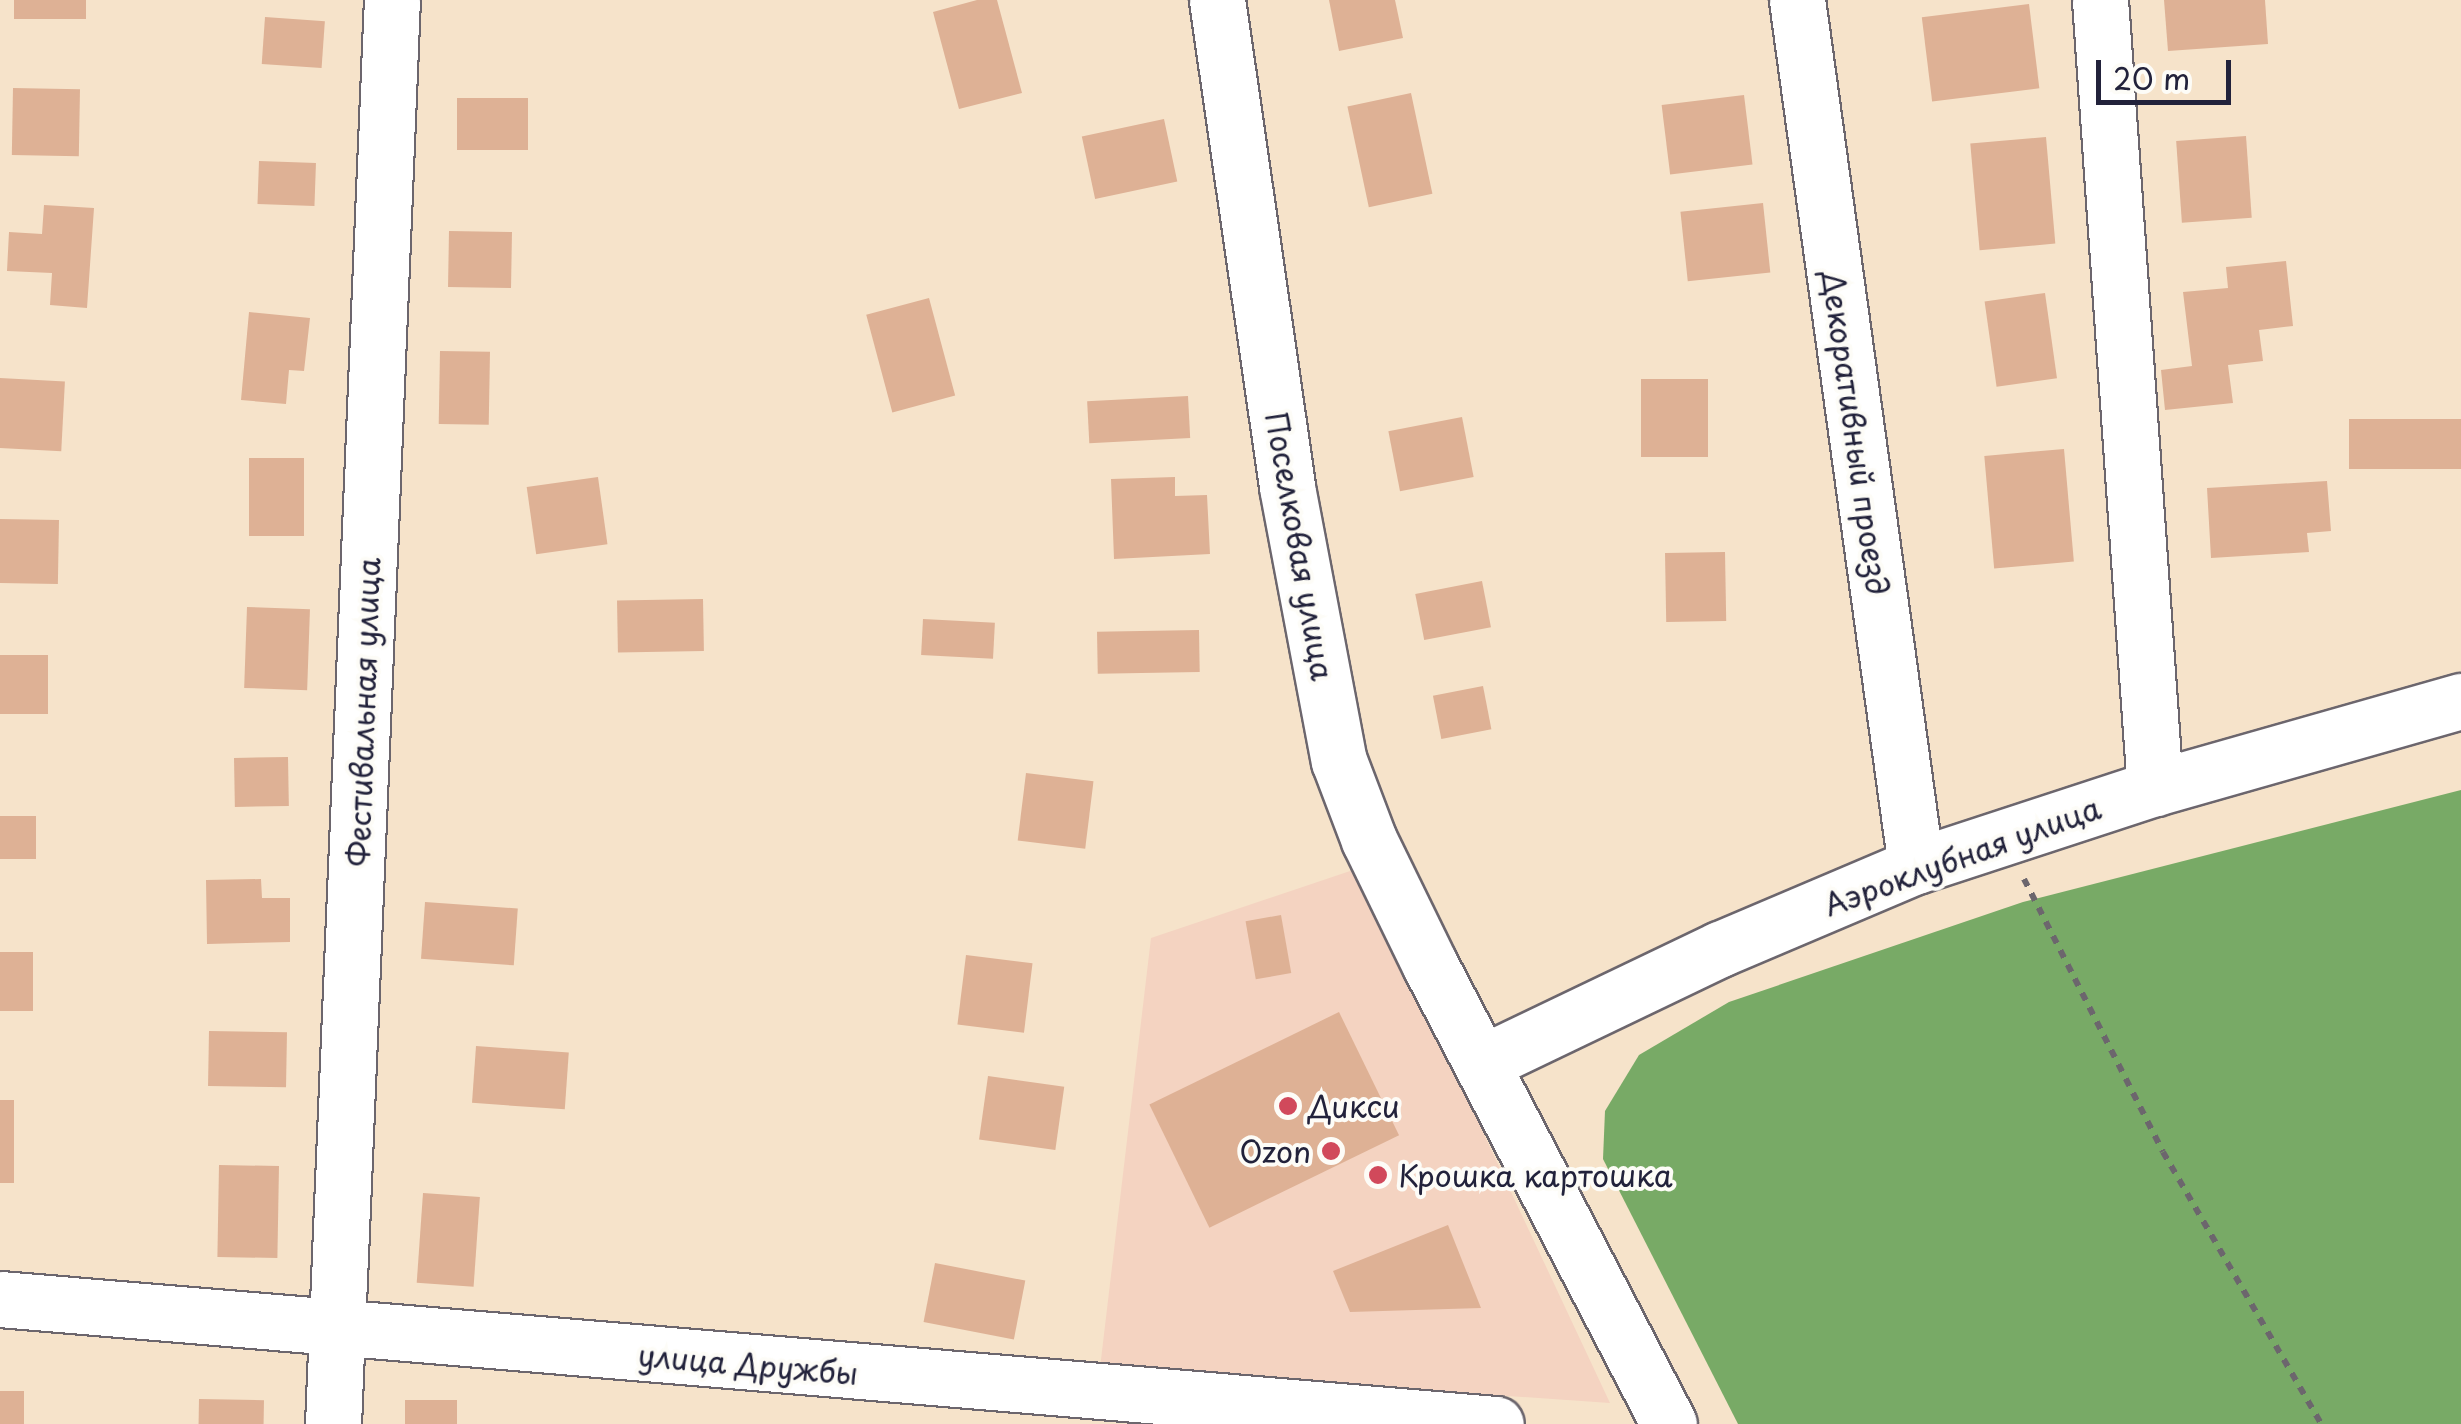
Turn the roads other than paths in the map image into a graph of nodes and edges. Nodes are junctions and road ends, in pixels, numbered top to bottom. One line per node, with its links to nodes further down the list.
1 (392, 0): 10 (street, Фестивальная улица)
2 (1217, 0): 8 (street, Поселковая улица)
3 (1797, 0): 7 (street, Декоративный проезд)
4 (2100, 0): 6 (street)
5 (2461, 701): 6 (street, Аэроклубная улица)
6 (2155, 788): 7 (street, Аэроклубная улица)
7 (1916, 866): 8 (street, Аэроклубная улица)
8 (1482, 1063): 14 (street, Поселковая улица)
9 (0, 1299): 10 (street, улица Дружбы)
10 (337, 1330): 11 (street, улица Дружбы); 12 (street, Фестивальная улица)
11 (1074, 1408): 13 (street, улица Дружбы)
12 (334, 1424)
13 (1496, 1424)
14 (1669, 1424)

